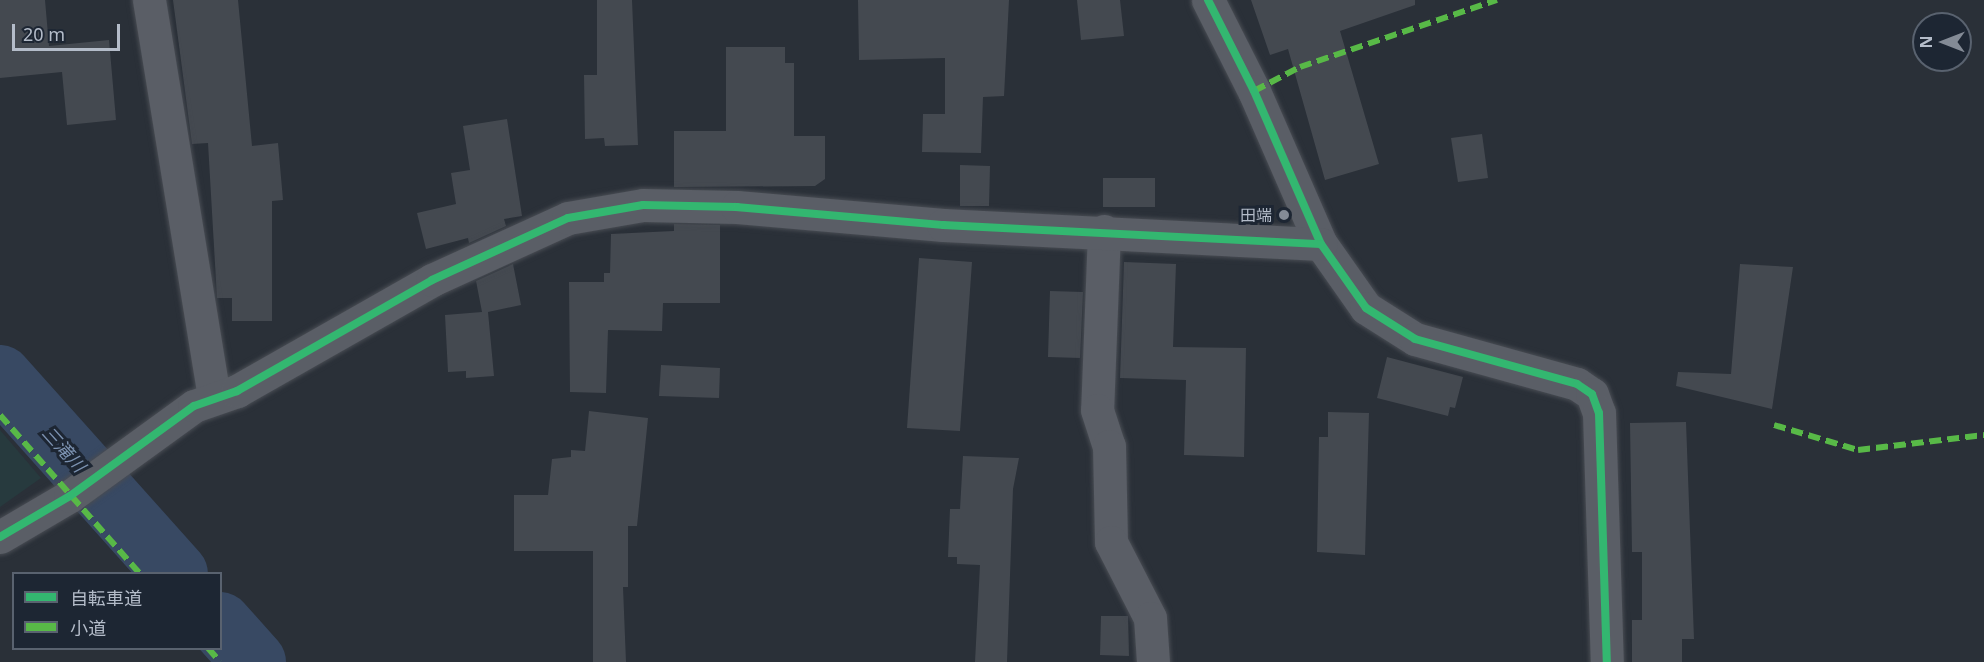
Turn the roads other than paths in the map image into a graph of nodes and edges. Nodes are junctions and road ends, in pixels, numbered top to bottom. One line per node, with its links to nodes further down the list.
1 (149, 0): 5 (street)
2 (1208, 0): 4 (street)
3 (1104, 231): 4 (street); 5 (street); 7 (street)
4 (1321, 244): 8 (street)
5 (214, 395): 6 (street)
6 (0, 537)
7 (1153, 662)
8 (1607, 662)

